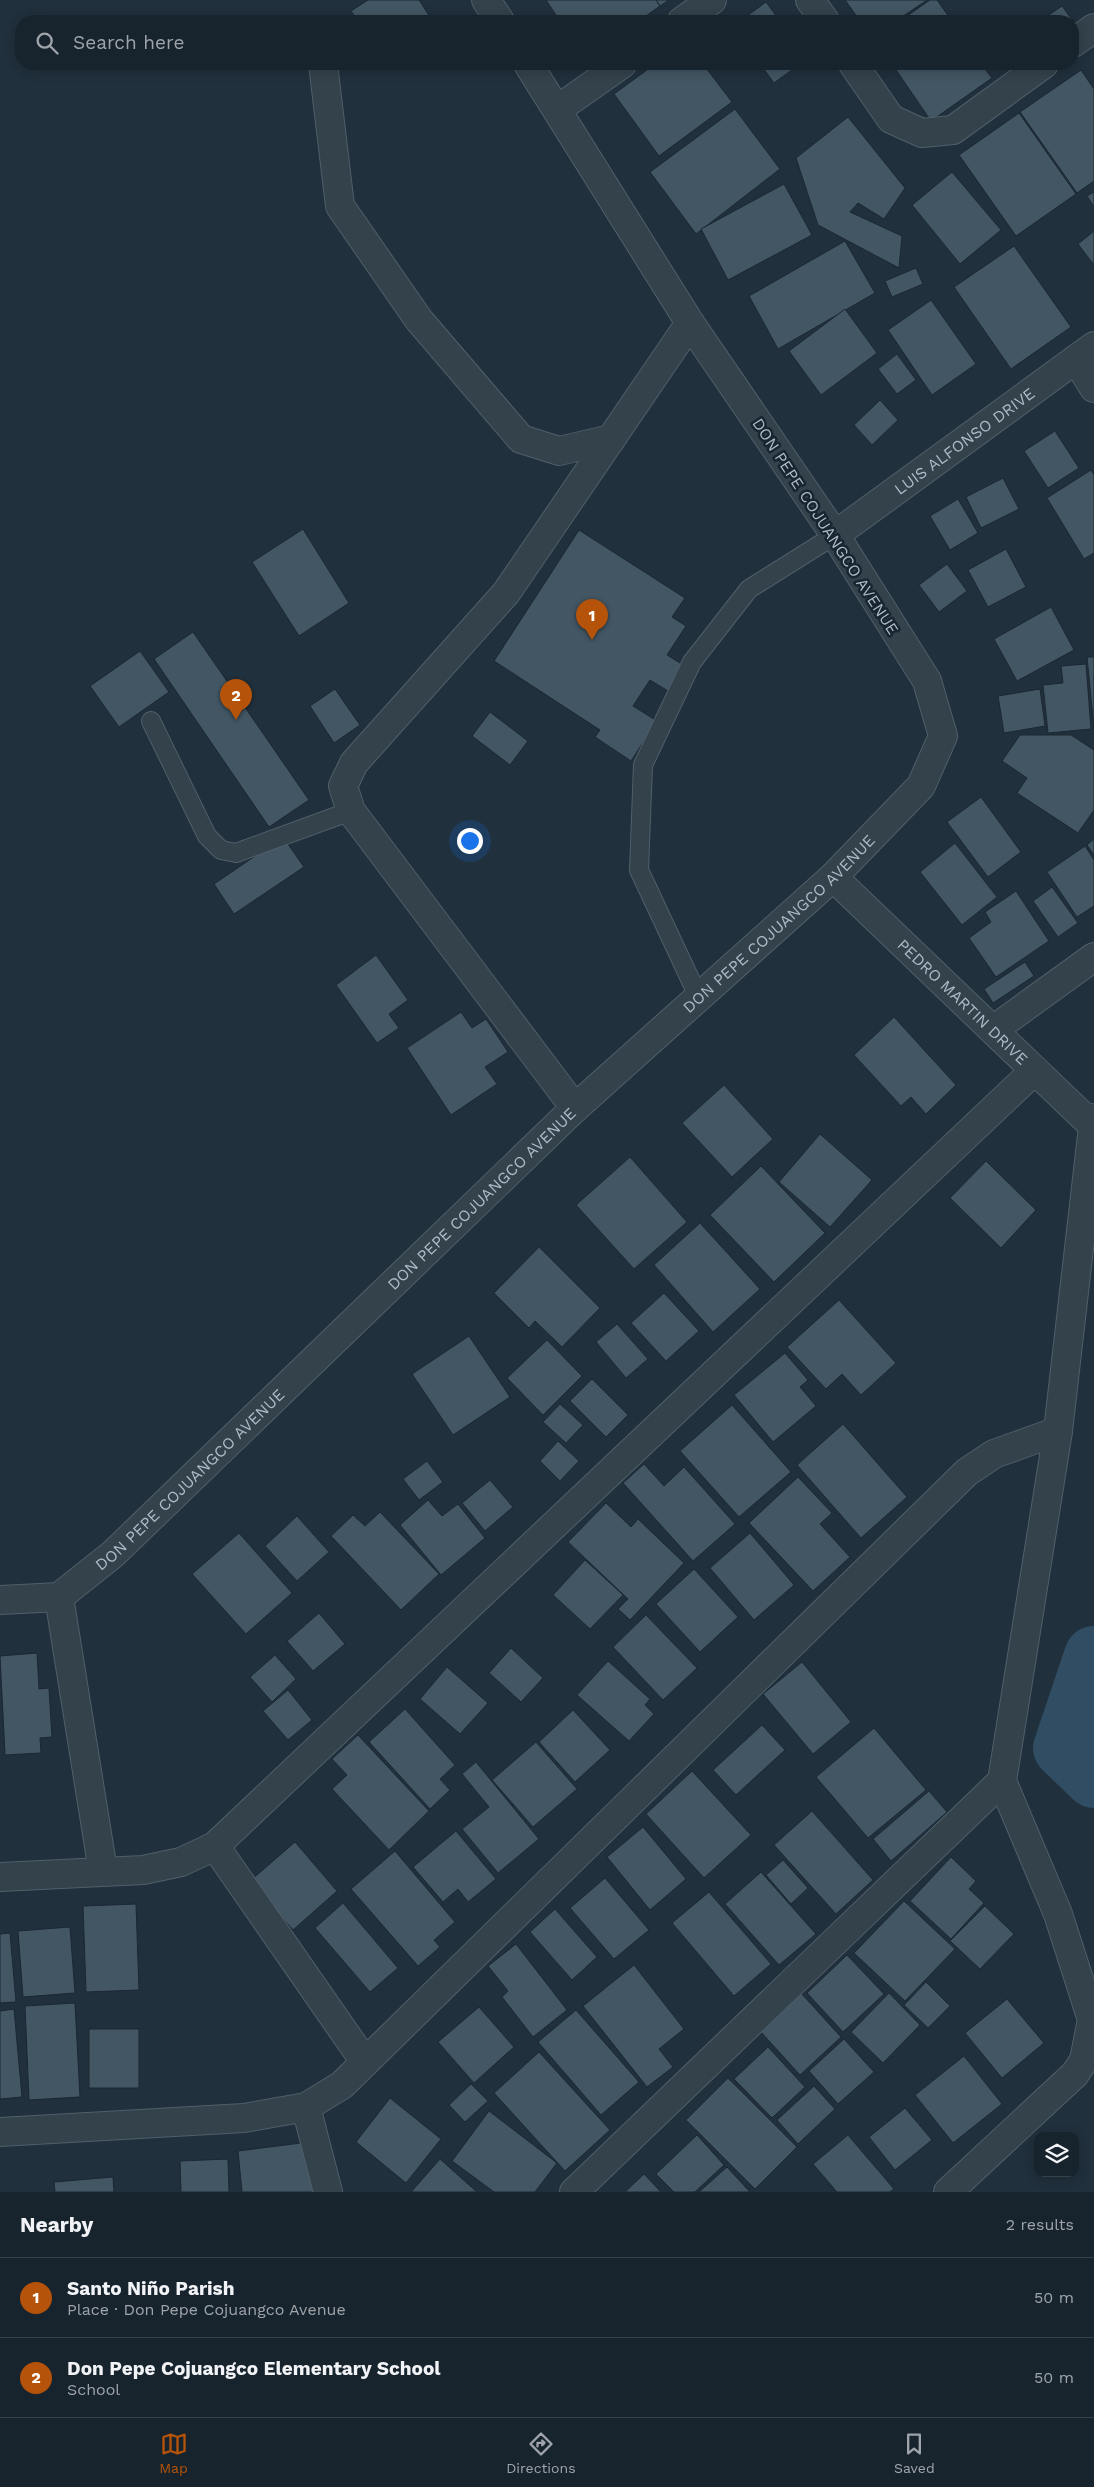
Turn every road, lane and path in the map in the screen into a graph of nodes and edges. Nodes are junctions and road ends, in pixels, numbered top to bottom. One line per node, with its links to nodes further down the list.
1 (486, 0): 4 (street)
2 (712, 0): 5 (street)
3 (810, 0): 6 (street)
4 (496, 15)
5 (691, 15)
6 (821, 15)
7 (1094, 28): 8 (street)
8 (1079, 39)
9 (324, 70): 18 (street)
10 (532, 70): 14 (street, DON PEPE COJUANGCO AVENUE)
11 (613, 70): 14 (street)
12 (857, 70): 13 (street)
13 (1036, 70)
14 (558, 109): 15 (street, DON PEPE COJUANGCO AVENUE)
15 (690, 323): 18 (street); 19 (street, DON PEPE COJUANGCO AVENUE)
16 (1085, 352): 17 (street); 19 (street, LUIS ALFONSO DRIVE)
17 (1094, 388)
18 (611, 439): 21 (street)
19 (835, 535): 22 (street, DON PEPE COJUANGCO AVENUE); 24 (lane)
20 (151, 721): 21 (lane)
21 (352, 811): 27 (street)
22 (833, 877): 24 (street, DON PEPE COJUANGCO AVENUE); 25 (street, PEDRO MARTIN DRIVE)
23 (1094, 956): 25 (street)
24 (698, 996): 27 (street, DON PEPE COJUANGCO AVENUE)
25 (993, 1030): 26 (street, PEDRO MARTIN DRIVE)
26 (1034, 1071): 28 (street, PEDRO MARTIN DRIVE); 33 (street)
27 (575, 1108): 30 (street, DON PEPE COJUANGCO AVENUE)
28 (1093, 1122): 29 (street)
29 (1058, 1431): 32 (street); 36 (street)
30 (58, 1597): 31 (street); 34 (street)
31 (0, 1600)
32 (1002, 1781): 40 (street); 41 (street)
33 (215, 1846): 34 (street); 36 (street)
34 (102, 1871): 35 (street)
35 (0, 1877)
36 (365, 2062): 37 (street)
37 (306, 2107): 38 (street); 39 (street)
38 (0, 2132)
39 (328, 2192)
40 (574, 2192)
41 (948, 2192)

